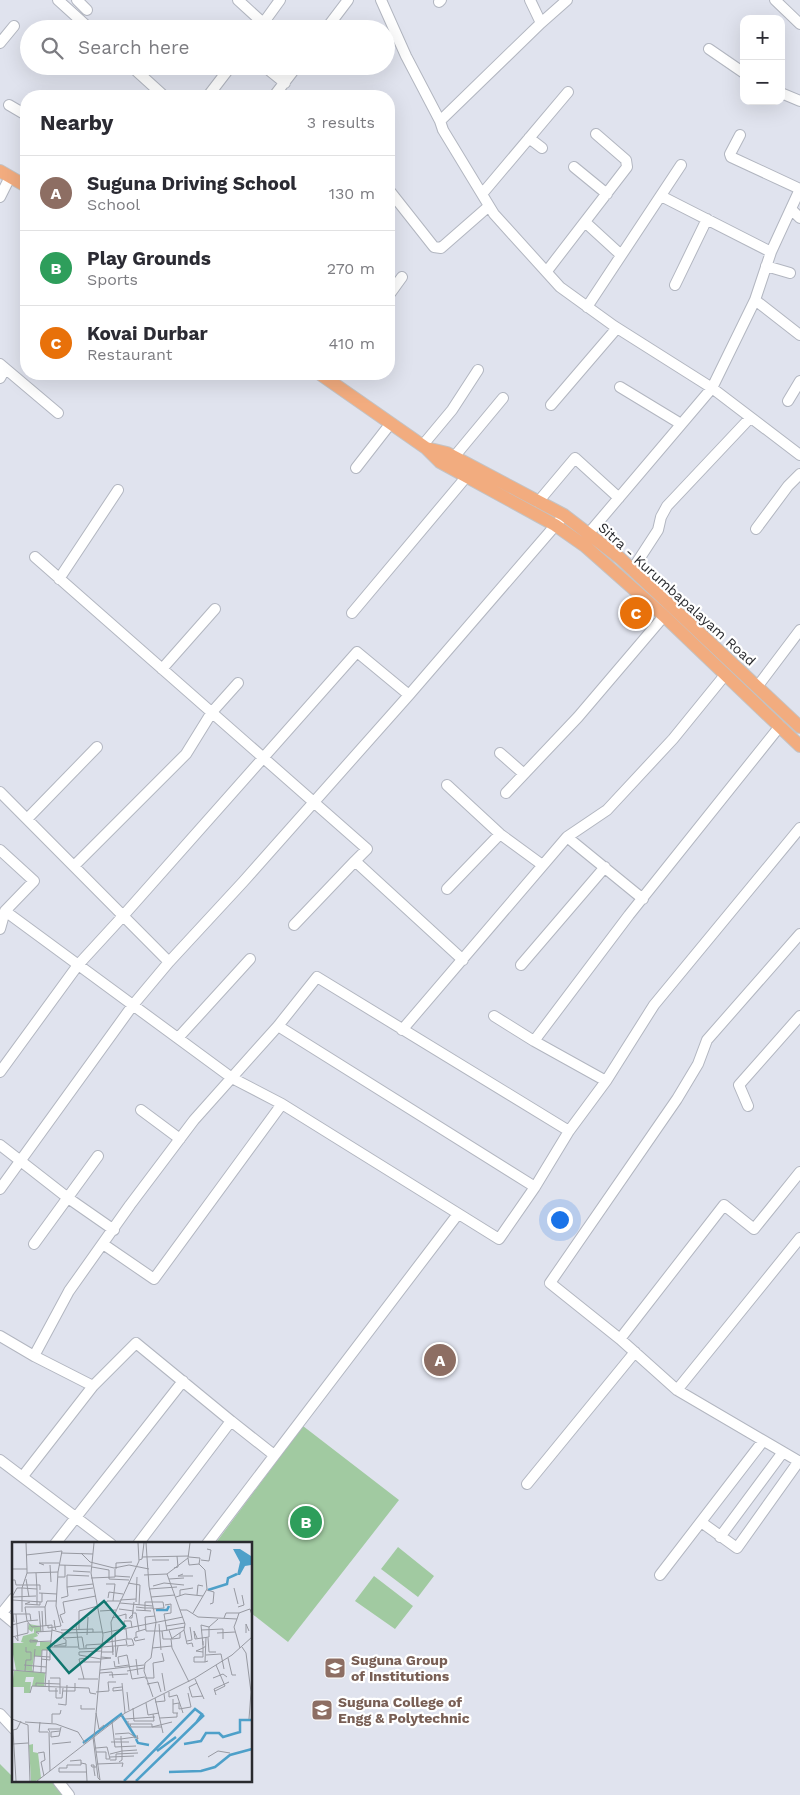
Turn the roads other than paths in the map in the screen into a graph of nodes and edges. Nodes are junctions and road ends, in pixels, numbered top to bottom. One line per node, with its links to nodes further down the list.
1 (58, 0): 11 (street)
2 (77, 0): 10 (street)
3 (238, 0): 12 (street)
4 (280, 0): 13 (street)
5 (348, 0): 14 (street)
6 (381, 0): 15 (street)
7 (530, 0): 16 (street)
8 (567, 0): 16 (street)
9 (775, 0): 17 (street)
10 (87, 10)
11 (80, 20)
12 (256, 20)
13 (265, 20)
14 (333, 20)
15 (390, 20)
16 (541, 22): 36 (street)
17 (800, 24)
18 (14, 26): 20 (street)
19 (395, 31): 36 (street)
20 (0, 43)
21 (709, 48): 22 (street)
22 (740, 69)
23 (141, 75): 28 (street)
24 (224, 75): 29 (street)
25 (275, 75): 27 (street)
26 (291, 75): 27 (street)
27 (285, 83): 30 (street)
28 (157, 90)
29 (213, 90)
30 (279, 90)
31 (568, 92): 39 (street)
32 (785, 95): 33 (street)
33 (800, 101)
34 (9, 105): 35 (street)
35 (20, 111)
36 (440, 121): 46 (street)
37 (596, 134): 47 (street)
38 (740, 135): 45 (street)
39 (529, 138): 40 (street); 46 (street)
40 (542, 148)
41 (681, 165): 48 (street)
42 (574, 167): 47 (street)
43 (5, 174): 44 (main road); 49 (street)
44 (20, 183)
45 (800, 189): 52 (street)
46 (482, 194): 51 (street)
47 (607, 194): 55 (street)
48 (661, 196): 54 (street); 57 (street)
49 (0, 197)
50 (395, 198): 51 (street)
51 (489, 206): 59 (street)
52 (791, 209): 53 (street); 56 (street)
53 (800, 218)
54 (708, 220): 56 (street); 62 (street)
55 (585, 222): 57 (street); 59 (street)
56 (771, 252): 58 (street)
57 (622, 256): 65 (street)
58 (766, 266): 60 (street); 64 (street)
59 (547, 271): 65 (street)
60 (790, 273)
61 (402, 277): 63 (street)
62 (675, 284)
63 (395, 287)
64 (755, 300): 67 (street); 73 (street)
65 (587, 308): 66 (street)
66 (618, 328): 73 (street); 76 (street)
67 (800, 335)
68 (2, 370): 77 (street)
69 (478, 370): 81 (street)
70 (329, 380): 79 (main road, Sitra - Kurumbapalayam Road)
71 (800, 381): 75 (street)
72 (620, 387): 80 (street)
73 (712, 388): 78 (street); 80 (street)
74 (503, 398): 83 (street)
75 (788, 401)
76 (552, 405)
77 (58, 412)
78 (750, 418): 82 (street); 94 (street)
79 (391, 423): 81 (main road, Sitra - Kurumbapalayam Road); 84 (street)
80 (681, 424): 88 (street)
81 (424, 447): 83 (main road, Sitra - Kurumbapalayam Road); 86 (main road)
82 (800, 455)
83 (454, 457): 89 (main road, Sitra - Kurumbapalayam Road)
84 (356, 468)
85 (800, 474): 91 (street)
86 (467, 476): 90 (main road); 97 (street)
87 (118, 490): 95 (street)
88 (619, 498): 89 (street); 92 (street)
89 (538, 502): 90 (main road, Sitra - Kurumbapalayam Road)
90 (560, 520): 92 (main road, Sitra - Kurumbapalayam Road); 98 (main road); 104 (street)
91 (756, 529)
92 (589, 533): 94 (main road, Sitra - Kurumbapalayam Road)
93 (35, 557): 95 (street)
94 (632, 570): 103 (main road, Sitra - Kurumbapalayam Road)
95 (59, 579): 100 (street)
96 (215, 609): 100 (street)
97 (352, 613)
98 (664, 616): 101 (main road); 112 (street)
99 (800, 630): 103 (street)
100 (162, 668): 105 (street)
101 (725, 675): 106 (main road); 120 (street)
102 (238, 683): 105 (street)
103 (757, 687): 107 (main road, Sitra - Kurumbapalayam Road)
104 (409, 695): 111 (street); 116 (street)
105 (212, 712): 111 (street); 124 (street)
106 (780, 726): 108 (main road); 127 (street)
107 (800, 727)
108 (800, 746)
109 (97, 747): 117 (street)
110 (500, 753): 112 (street)
111 (263, 757): 116 (street); 129 (street)
112 (524, 774): 115 (street)
113 (447, 785): 119 (street)
114 (0, 792): 117 (street)
115 (506, 793)
116 (314, 802): 122 (street); 135 (street)
117 (27, 819): 124 (street)
118 (800, 828): 147 (street)
119 (500, 834): 123 (street); 126 (street)
120 (566, 836): 123 (street); 125 (street)
121 (0, 850): 128 (street)
122 (355, 861): 130 (street); 134 (street)
123 (541, 864): 134 (street)
124 (74, 866): 129 (street)
125 (605, 867): 127 (street); 137 (street)
126 (448, 889)
127 (643, 899): 144 (street)
128 (5, 911): 131 (street); 136 (street)
129 (123, 916): 135 (street); 136 (street)
130 (294, 925)
131 (0, 929)
132 (800, 934): 166 (street)
133 (250, 959): 143 (street)
134 (463, 960): 142 (street)
135 (169, 962): 138 (street)
136 (78, 965): 138 (street); 145 (street)
137 (521, 965)
138 (133, 1005): 143 (street); 155 (street)
139 (494, 1016): 144 (street)
140 (800, 1016): 149 (street)
141 (278, 1026): 142 (street); 146 (street); 157 (street)
142 (402, 1030): 151 (street)
143 (178, 1038): 146 (street)
144 (534, 1041): 147 (street)
145 (2, 1065)
146 (232, 1078): 148 (street); 152 (street)
147 (606, 1081): 151 (street)
148 (282, 1104): 160 (street); 164 (street)
149 (748, 1106)
150 (141, 1110): 152 (street)
151 (569, 1131): 157 (street)
152 (180, 1139): 161 (street)
153 (0, 1145): 155 (street)
154 (98, 1156): 159 (street)
155 (20, 1160): 158 (street); 159 (street)
156 (800, 1172): 166 (street)
157 (536, 1187): 160 (street)
158 (0, 1188)
159 (68, 1198): 161 (street); 163 (street)
160 (458, 1214): 175 (street)
161 (114, 1230): 164 (street)
162 (800, 1238): 171 (street)
163 (34, 1244)
164 (103, 1244): 168 (street)
165 (0, 1336): 168 (street)
166 (620, 1339): 167 (street)
167 (635, 1352): 171 (street); 179 (street)
168 (34, 1356): 170 (street)
169 (183, 1381): 170 (street); 172 (street); 180 (street)
170 (93, 1386): 178 (street)
171 (677, 1390): 173 (street)
172 (232, 1421): 175 (street); 185 (street)
173 (763, 1441): 174 (street); 181 (street)
174 (783, 1452): 177 (street); 182 (street)
175 (274, 1455): 186 (street)
176 (0, 1460): 178 (street)
177 (799, 1462): 182 (street)
178 (23, 1476): 180 (street)
179 (527, 1484)
180 (75, 1516): 183 (street); 184 (street)
181 (701, 1522): 182 (street); 187 (street)
182 (720, 1537)
183 (56, 1542)
184 (108, 1542)
185 (140, 1542)
186 (209, 1542)
187 (660, 1575)
188 (12, 1600): 189 (street)
189 (12, 1621)
190 (0, 1714): 191 (street)
191 (12, 1727)
192 (59, 1782): 193 (street)
193 (70, 1795)

